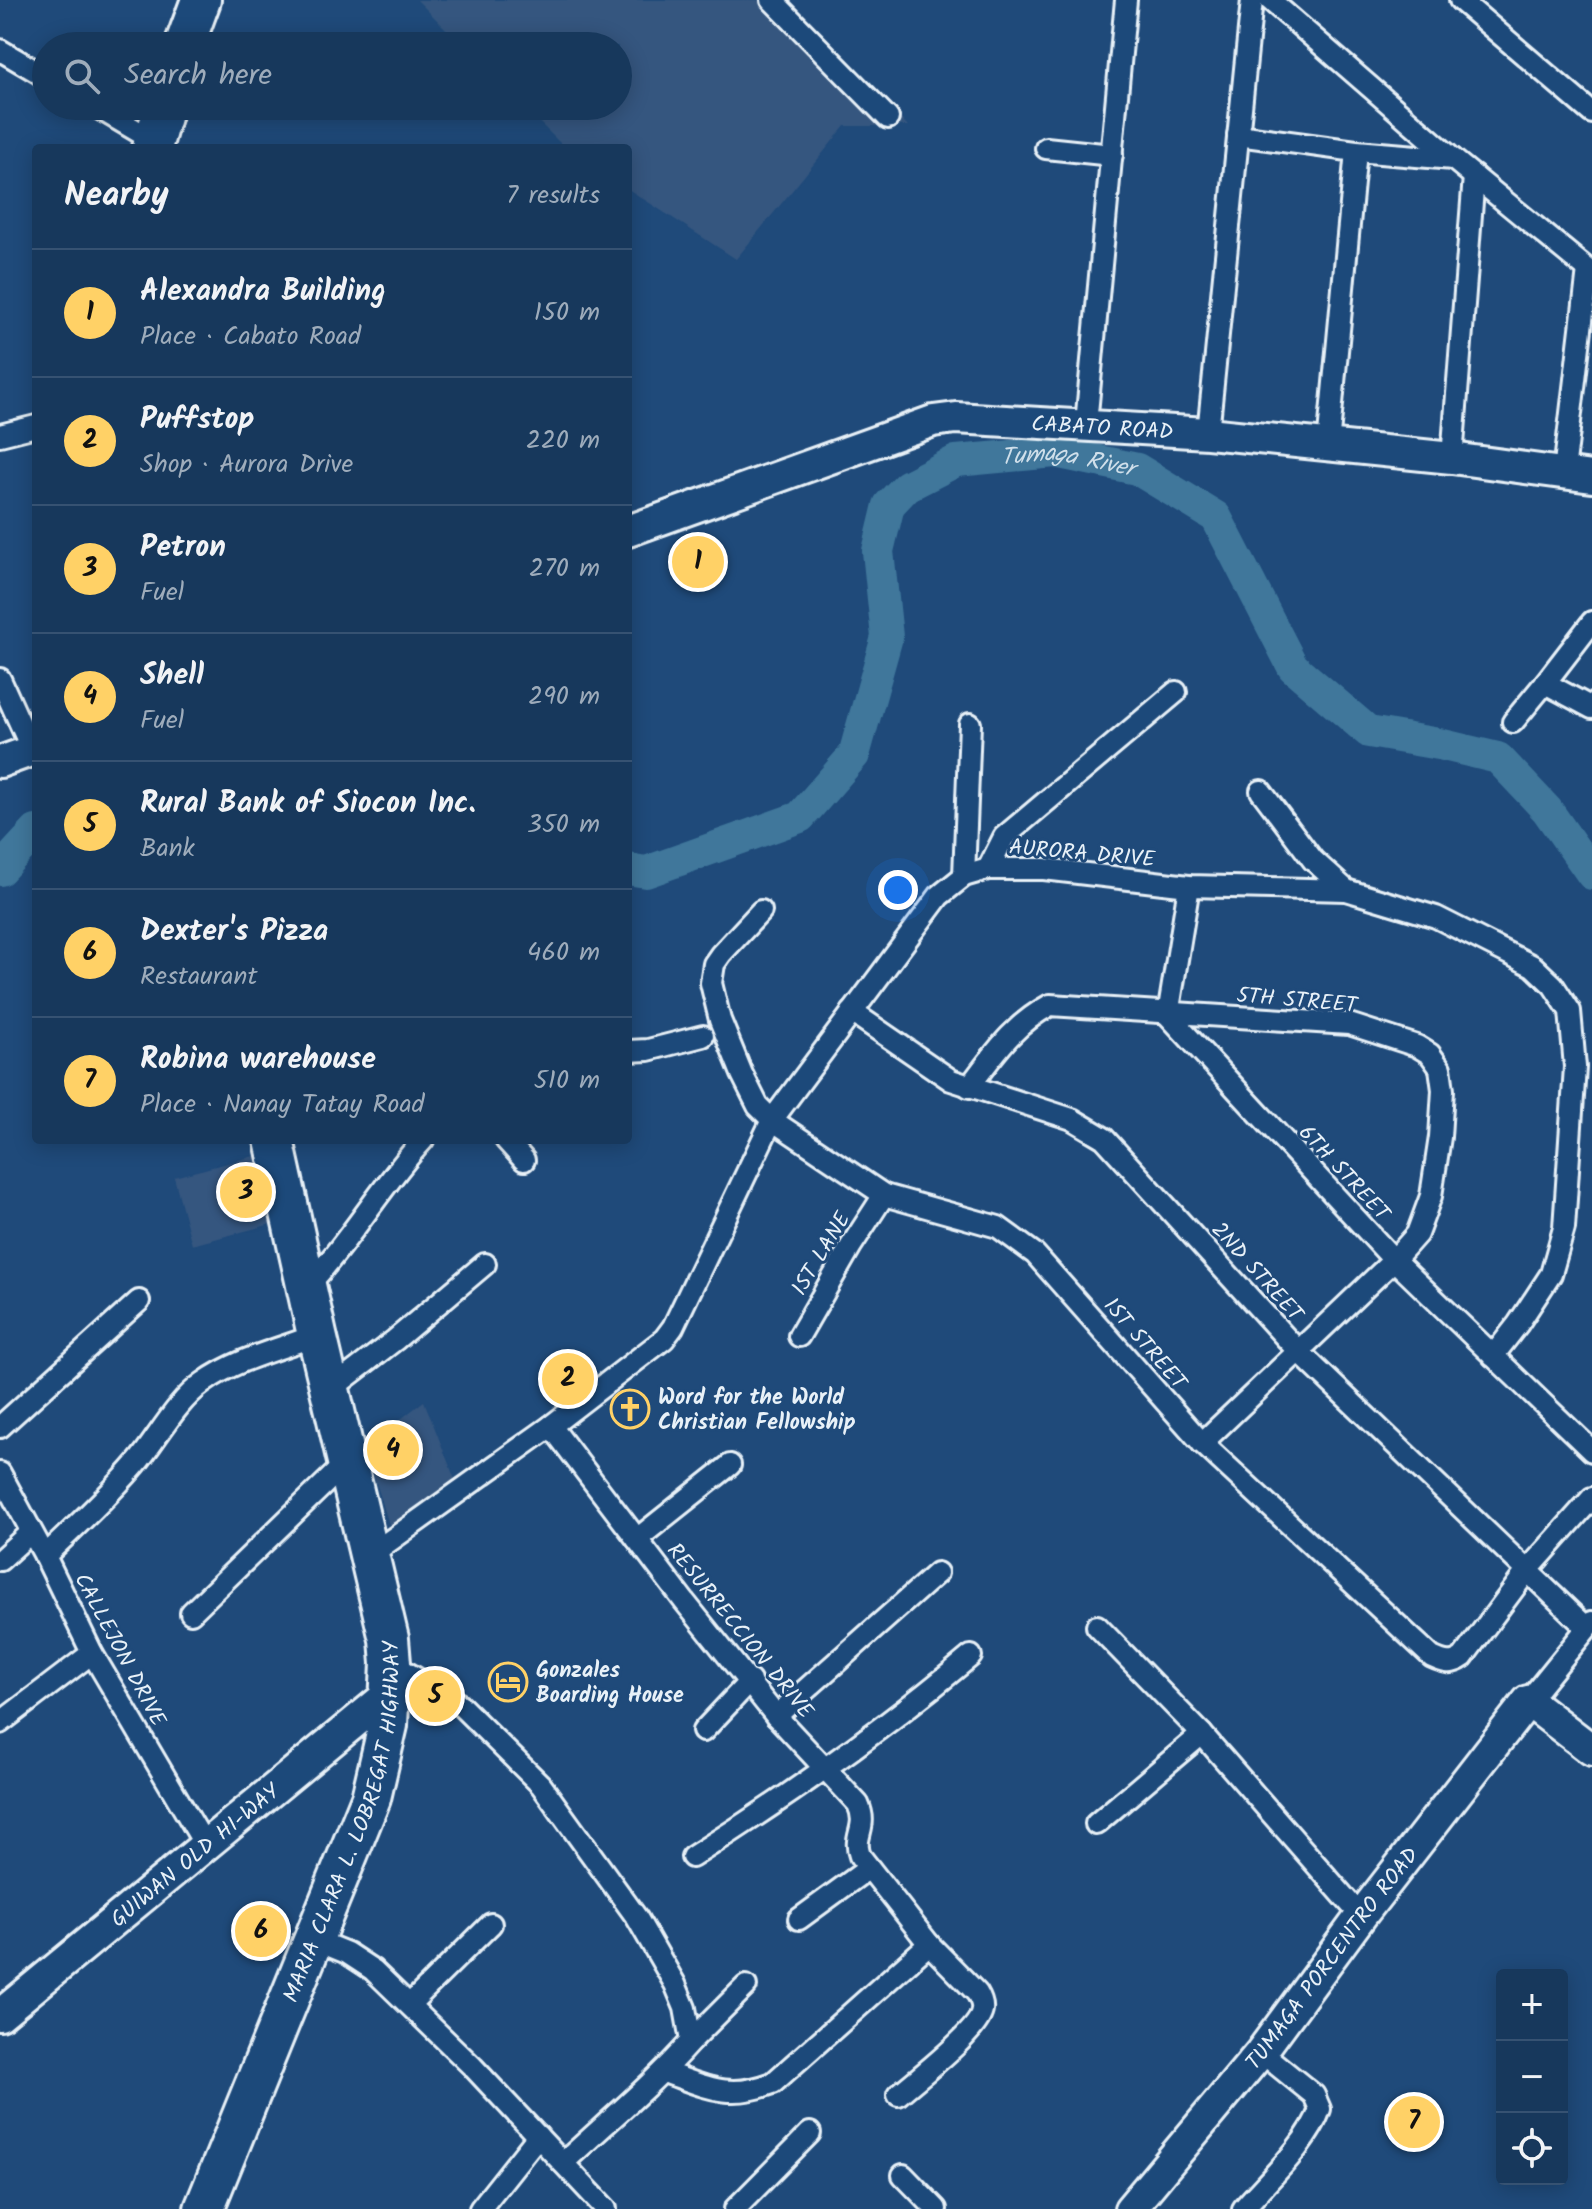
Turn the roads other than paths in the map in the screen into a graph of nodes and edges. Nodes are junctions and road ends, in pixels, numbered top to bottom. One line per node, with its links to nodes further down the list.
1 (201, 0): 7 (highway)
2 (772, 0): 11 (street)
3 (1126, 0): 17 (street)
4 (1252, 0): 14 (street)
5 (1270, 0): 18 (street)
6 (1460, 0): 10 (street)
7 (189, 32)
8 (0, 50): 9 (street)
9 (32, 69)
10 (1592, 113)
11 (888, 118)
12 (128, 120): 13 (street)
13 (157, 132)
14 (1238, 135): 16 (street); 23 (street)
15 (1046, 148): 17 (street)
16 (1356, 151): 18 (street); 25 (street)
17 (1112, 155): 21 (street)
18 (1453, 159): 19 (street)
19 (1474, 176): 20 (street); 26 (street)
20 (1590, 272): 27 (street)
21 (1086, 424): 23 (street, CABATO ROAD); 28 (street, CABATO ROAD)
22 (32, 427): 24 (street)
23 (1208, 433): 25 (street, CABATO ROAD)
24 (0, 435)
25 (1328, 446): 26 (street, CABATO ROAD)
26 (1452, 458): 27 (street, CABATO ROAD)
27 (1578, 475)
28 (632, 530)
29 (1592, 622): 31 (street)
30 (0, 679): 36 (street)
31 (1545, 683): 33 (street); 34 (street)
32 (1176, 692): 40 (street)
33 (1592, 708)
34 (1513, 722)
35 (970, 724): 41 (street)
36 (32, 745)
37 (32, 750): 38 (street)
38 (0, 762)
39 (1261, 791): 43 (street)
40 (988, 869): 41 (street, AURORA DRIVE); 42 (street, AURORA DRIVE)
41 (964, 876): 45 (street, AURORA DRIVE)
42 (1189, 886): 43 (street, AURORA DRIVE); 46 (street)
43 (1346, 890): 63 (street, AURORA DRIVE)
44 (761, 911): 50 (street)
45 (852, 1012): 49 (street, 2ND STREET); 50 (street, AURORA DRIVE)
46 (1168, 1015): 49 (street, 5TH STREET); 56 (street, 6TH STREET); 56 (street, 5TH STREET)
47 (703, 1036): 48 (street)
48 (632, 1051)
49 (969, 1087): 62 (street, 2ND STREET)
50 (772, 1120): 55 (street, 1ST STREET); 65 (street, AURORA DRIVE)
51 (275, 1144): 58 (highway, MARIA CLARA L. LOBREGAT HIGHWAY)
52 (419, 1144): 58 (street)
53 (510, 1144): 54 (street)
54 (524, 1160)
55 (884, 1195): 61 (street, 1ST LANE); 67 (street, 1ST STREET)
56 (1394, 1260): 62 (street, 5TH STREET); 63 (street, 6TH STREET)
57 (485, 1264): 64 (street)
58 (307, 1287): 60 (highway, MARIA CLARA L. LOBREGAT HIGHWAY)
59 (139, 1301): 66 (street)
60 (317, 1335): 64 (highway, MARIA CLARA L. LOBREGAT HIGHWAY); 76 (street)
61 (799, 1336)
62 (1298, 1351): 67 (street, 5TH STREET); 78 (street, 2ND STREET)
63 (1493, 1356): 68 (street, 6TH STREET)
64 (330, 1390): 69 (highway, MARIA CLARA L. LOBREGAT HIGHWAY)
65 (551, 1426): 74 (street, RESURRECCION DRIVE); 75 (street, AURORA DRIVE)
66 (0, 1427)
67 (1202, 1443): 78 (street, 1ST STREET)
68 (1592, 1451)
69 (348, 1461): 75 (highway, MARIA CLARA L. LOBREGAT HIGHWAY); 80 (street)
70 (730, 1465): 74 (street)
71 (0, 1473): 73 (street, CALLEJON DRIVE)
72 (1592, 1498): 78 (street)
73 (31, 1532): 76 (street, CALLEJON DRIVE); 77 (street)
74 (637, 1539): 86 (street, RESURRECCION DRIVE)
75 (370, 1555): 85 (highway, MARIA CLARA L. LOBREGAT HIGHWAY)
76 (45, 1556): 83 (street, CALLEJON DRIVE)
77 (0, 1560)
78 (1527, 1571): 81 (street, 2ND STREET)
79 (937, 1573): 88 (street)
80 (191, 1613)
81 (1590, 1625): 87 (street)
82 (1097, 1626): 91 (street)
83 (92, 1653): 89 (street); 95 (street, CALLEJON DRIVE)
84 (971, 1656): 93 (street)
85 (390, 1678): 95 (street, GUIWAN OLD HI-WAY); 101 (highway, MARIA CLARA L. LOBREGAT HIGHWAY); 106 (street)
86 (750, 1681): 88 (street, RESURRECCION DRIVE); 90 (street)
87 (1528, 1701): 92 (street); 98 (street, TUMAGA PORCENTRO ROAD)
88 (776, 1716): 93 (street, RESURRECCION DRIVE)
89 (0, 1723)
90 (703, 1731)
91 (1202, 1734): 94 (street); 98 (street)
92 (1592, 1750)
93 (827, 1768): 96 (street); 97 (street, RESURRECCION DRIVE)
94 (1096, 1824)
95 (205, 1845): 105 (street, GUIWAN OLD HI-WAY)
96 (692, 1857)
97 (869, 1868): 99 (street); 102 (street)
98 (1361, 1916): 107 (street, TUMAGA PORCENTRO ROAD)
99 (799, 1919)
100 (491, 1924): 104 (street)
101 (315, 1940): 104 (street); 115 (highway, MARIA CLARA L. LOBREGAT HIGHWAY)
102 (929, 1944): 108 (street); 109 (street)
103 (746, 1986): 106 (street)
104 (410, 2004): 111 (street)
105 (0, 2015)
106 (691, 2041): 108 (street)
107 (1261, 2052): 121 (street, TUMAGA PORCENTRO ROAD); 122 (street)
108 (664, 2072): 112 (street)
109 (898, 2095)
110 (810, 2133): 119 (street)
111 (538, 2136): 112 (street); 116 (street)
112 (563, 2163): 114 (street)
113 (903, 2175): 120 (street)
114 (590, 2192): 117 (street); 118 (street)
115 (204, 2209)
116 (480, 2209)
117 (577, 2209)
118 (606, 2209)
119 (735, 2209)
120 (936, 2209)
121 (1130, 2209)
122 (1243, 2209)

